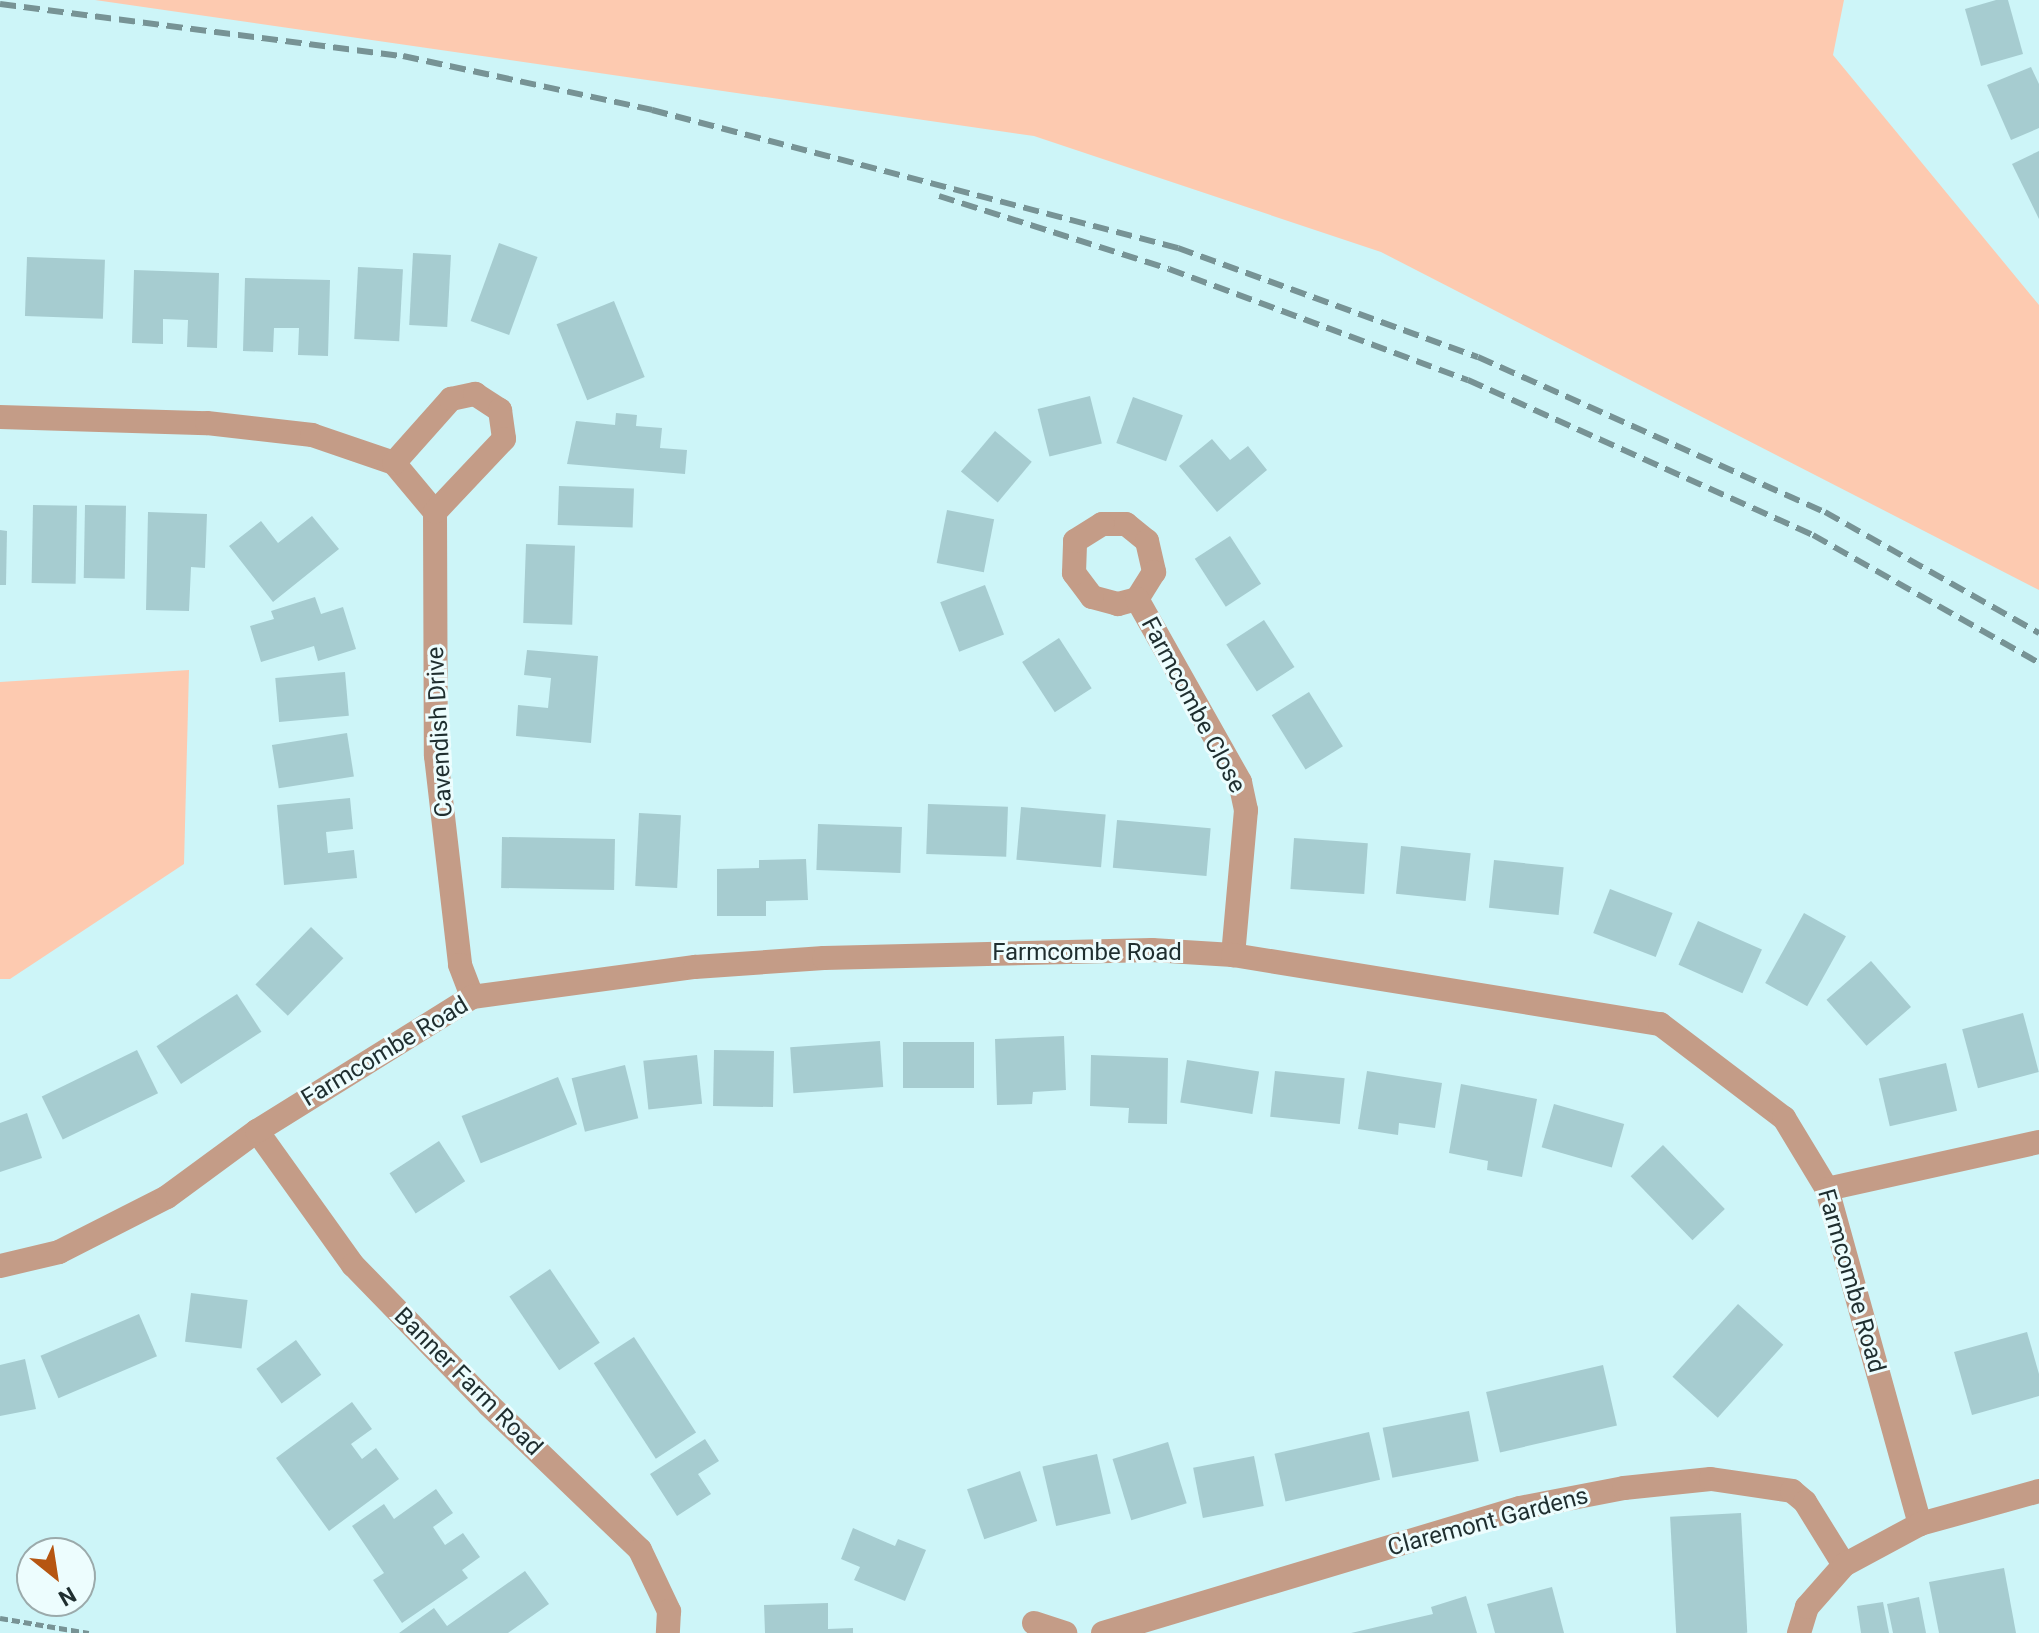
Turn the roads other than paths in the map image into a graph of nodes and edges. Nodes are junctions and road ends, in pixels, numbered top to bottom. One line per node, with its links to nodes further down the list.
1 (0, 417): 2 (street)
2 (394, 463): 3 (street); 3 (street)
3 (435, 512): 6 (street, Cavendish Drive)
4 (1137, 599): 5 (street, Farmcombe Close)
5 (1233, 955): 6 (street, Farmcombe Road); 9 (street, Farmcombe Road)
6 (472, 997): 7 (street, Farmcombe Road)
7 (257, 1131): 10 (street, Farmcombe Road); 15 (street, Banner Farm Road)
8 (2039, 1142): 9 (street)
9 (1827, 1189): 12 (street, Farmcombe Road)
10 (0, 1266)
11 (2039, 1491): 12 (street)
12 (1920, 1524): 13 (street)
13 (1844, 1565): 17 (street, Claremont Gardens); 18 (street)
14 (1034, 1623): 16 (street)
15 (668, 1633)
16 (1065, 1633)
17 (1103, 1633)
18 (1799, 1633)

